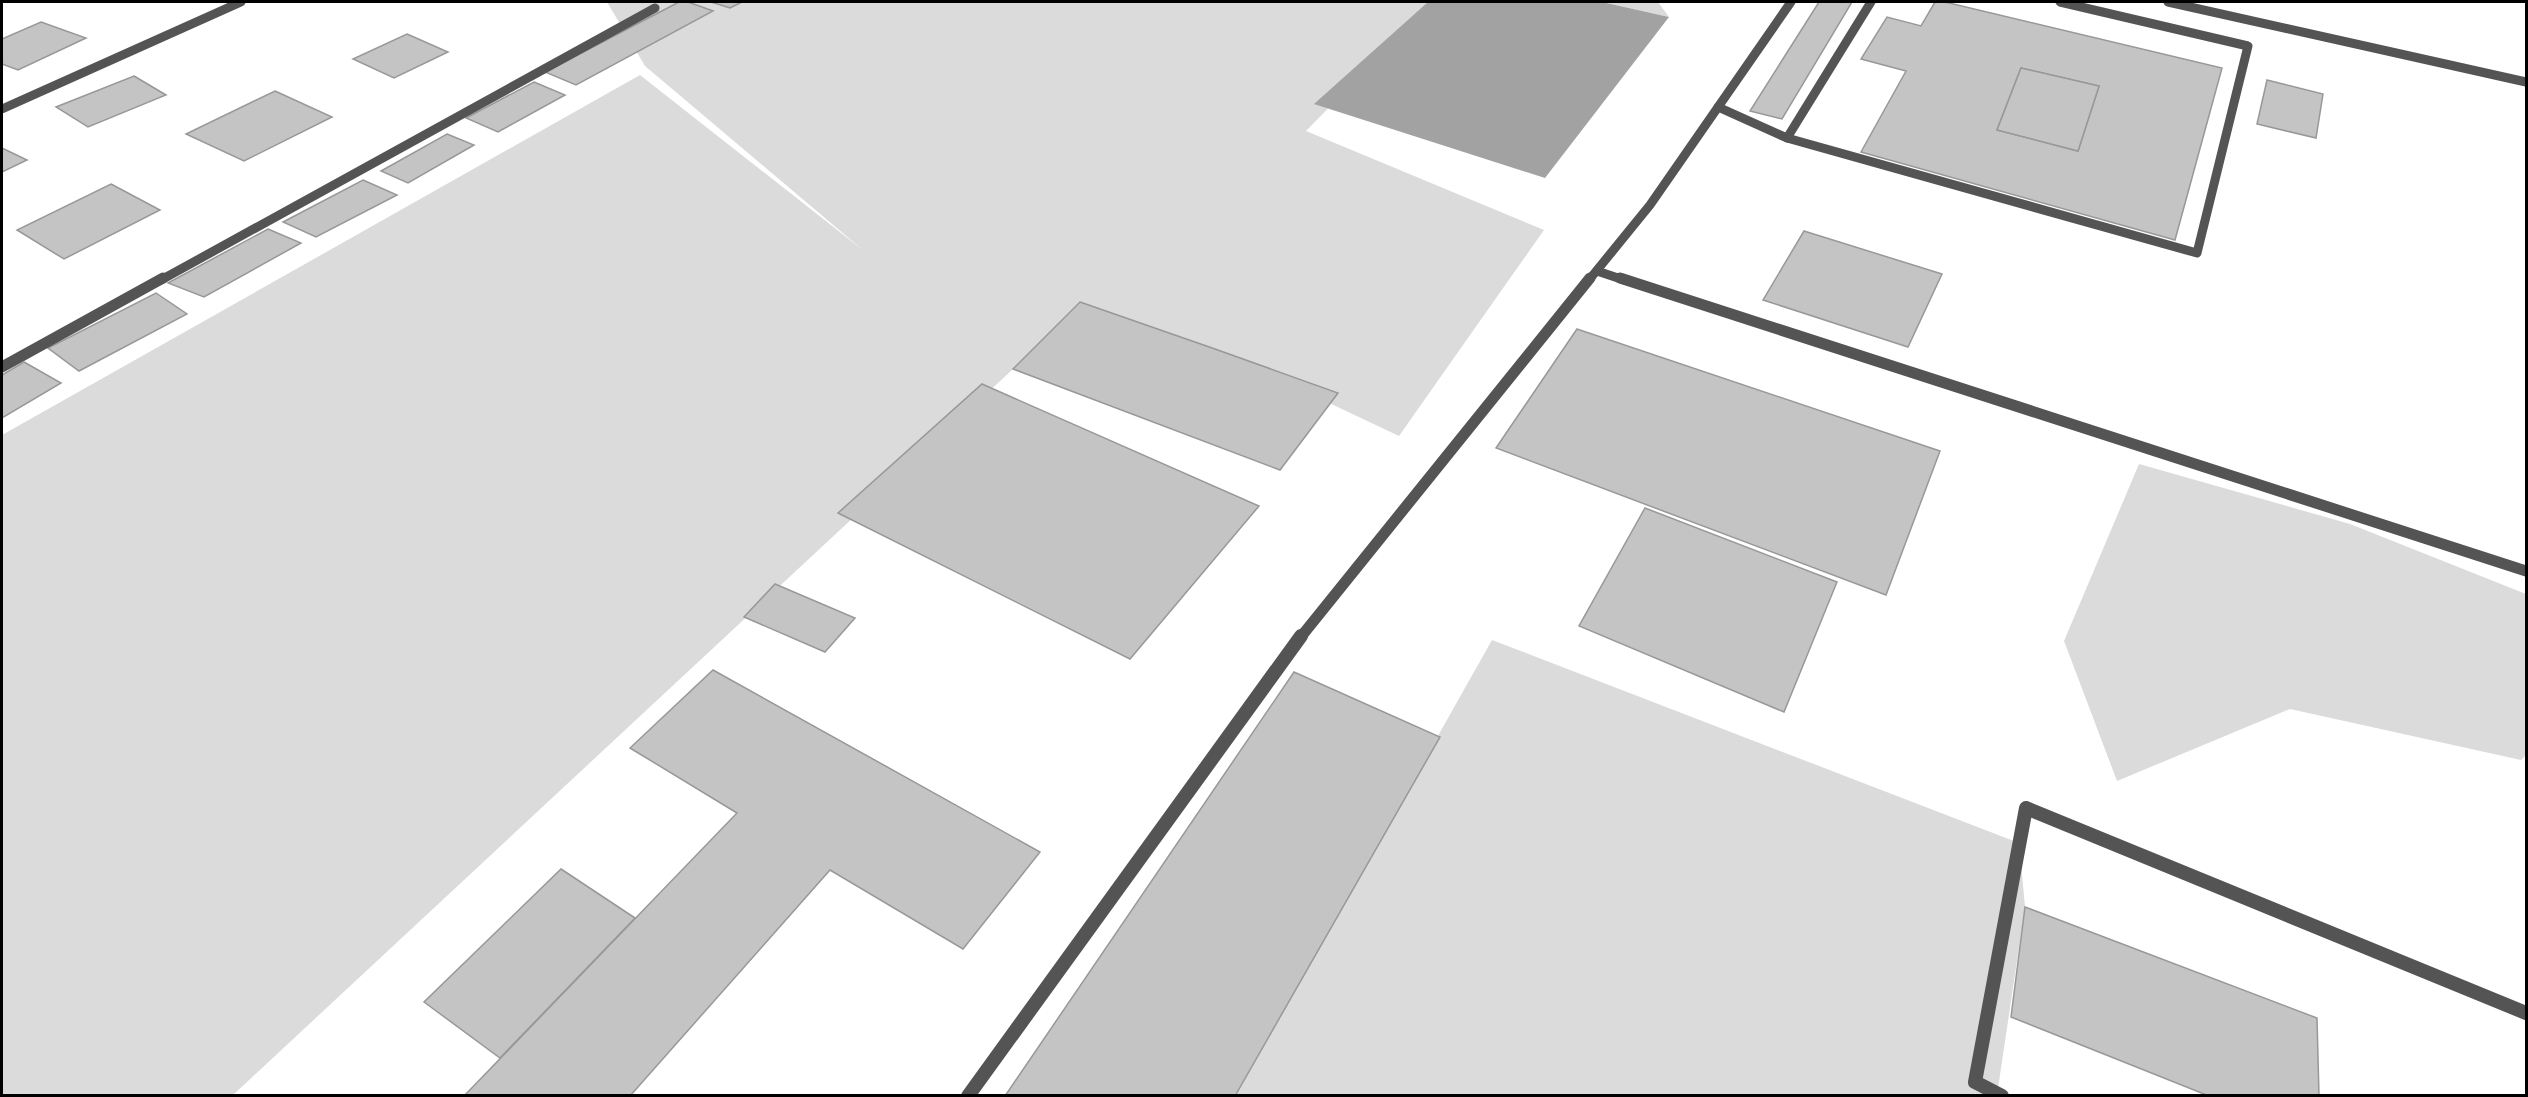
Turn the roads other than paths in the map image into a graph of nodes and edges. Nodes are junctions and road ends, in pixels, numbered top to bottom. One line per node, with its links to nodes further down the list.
1 (241, 2): 9 (street)
2 (1791, 2): 8 (street)
3 (1871, 2): 10 (street)
4 (2060, 2): 10 (street)
5 (2168, 2): 7 (street)
6 (655, 8): 12 (street)
7 (2526, 82)
8 (1718, 107): 10 (street); 11 (street)
9 (2, 109)
10 (1786, 138)
11 (1597, 271): 13 (street); 15 (street)
12 (2, 367)
13 (2526, 571)
14 (2526, 1013): 16 (street)
15 (968, 1095)
16 (2002, 1095)

